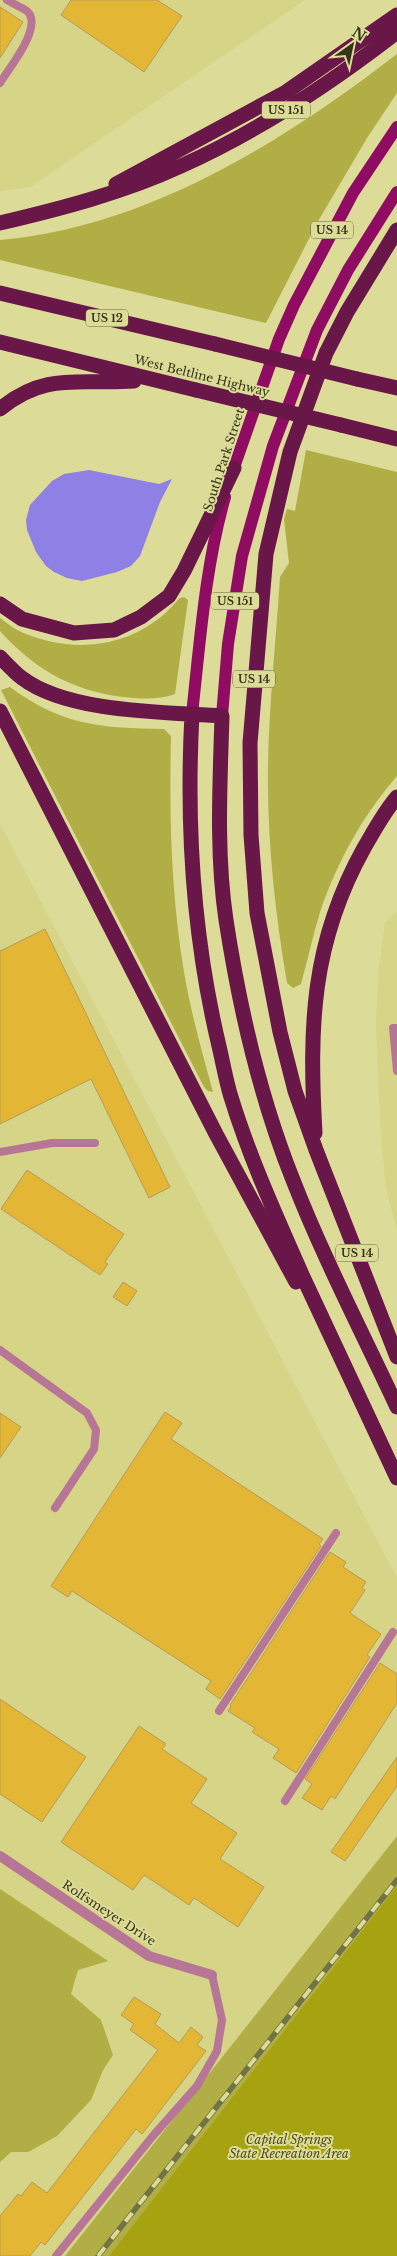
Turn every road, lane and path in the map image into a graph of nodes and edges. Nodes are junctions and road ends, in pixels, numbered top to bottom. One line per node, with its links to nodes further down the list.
1 (7, 0): 4 (lane)
2 (397, 15): 7 (highway)
3 (397, 32): 7 (highway, US 151)
4 (0, 83)
5 (397, 127): 18 (main road, South Park Street / US 14)
6 (397, 192): 23 (main road, US 151)
7 (100, 195): 8 (highway, US 151)
8 (0, 222)
9 (397, 230): 28 (highway, US 14)
10 (0, 293): 13 (highway, US 12, bridge)
11 (0, 342): 12 (highway, West Beltline Highway)
12 (148, 379): 16 (highway); 17 (highway, West Beltline Highway, bridge)
13 (357, 379): 14 (highway); 15 (highway, US 12)
14 (397, 380)
15 (397, 388)
16 (0, 409)
17 (397, 439)
18 (234, 468): 19 (highway); 22 (main road, South Park Street / US 14)
19 (0, 604)
20 (0, 657): 22 (highway)
21 (0, 711): 32 (highway)
22 (192, 714): 23 (highway); 32 (highway, US 14)
23 (222, 716): 33 (highway, US 14)
24 (397, 797): 28 (highway)
25 (397, 1028): 26 (lane)
26 (397, 1071)
27 (95, 1143): 29 (lane)
28 (316, 1150): 31 (highway, US 14)
29 (0, 1152)
30 (0, 1350): 35 (lane)
31 (397, 1357)
32 (355, 1392): 34 (highway, US 14)
33 (397, 1406)
34 (397, 1478)
35 (55, 1508)
36 (336, 1533): 38 (lane)
37 (394, 1632): 39 (lane)
38 (219, 1711)
39 (285, 1801)
40 (0, 1856): 41 (street, Rolfsmeyer Drive)
41 (212, 1975): 42 (lane)
42 (56, 2256)

